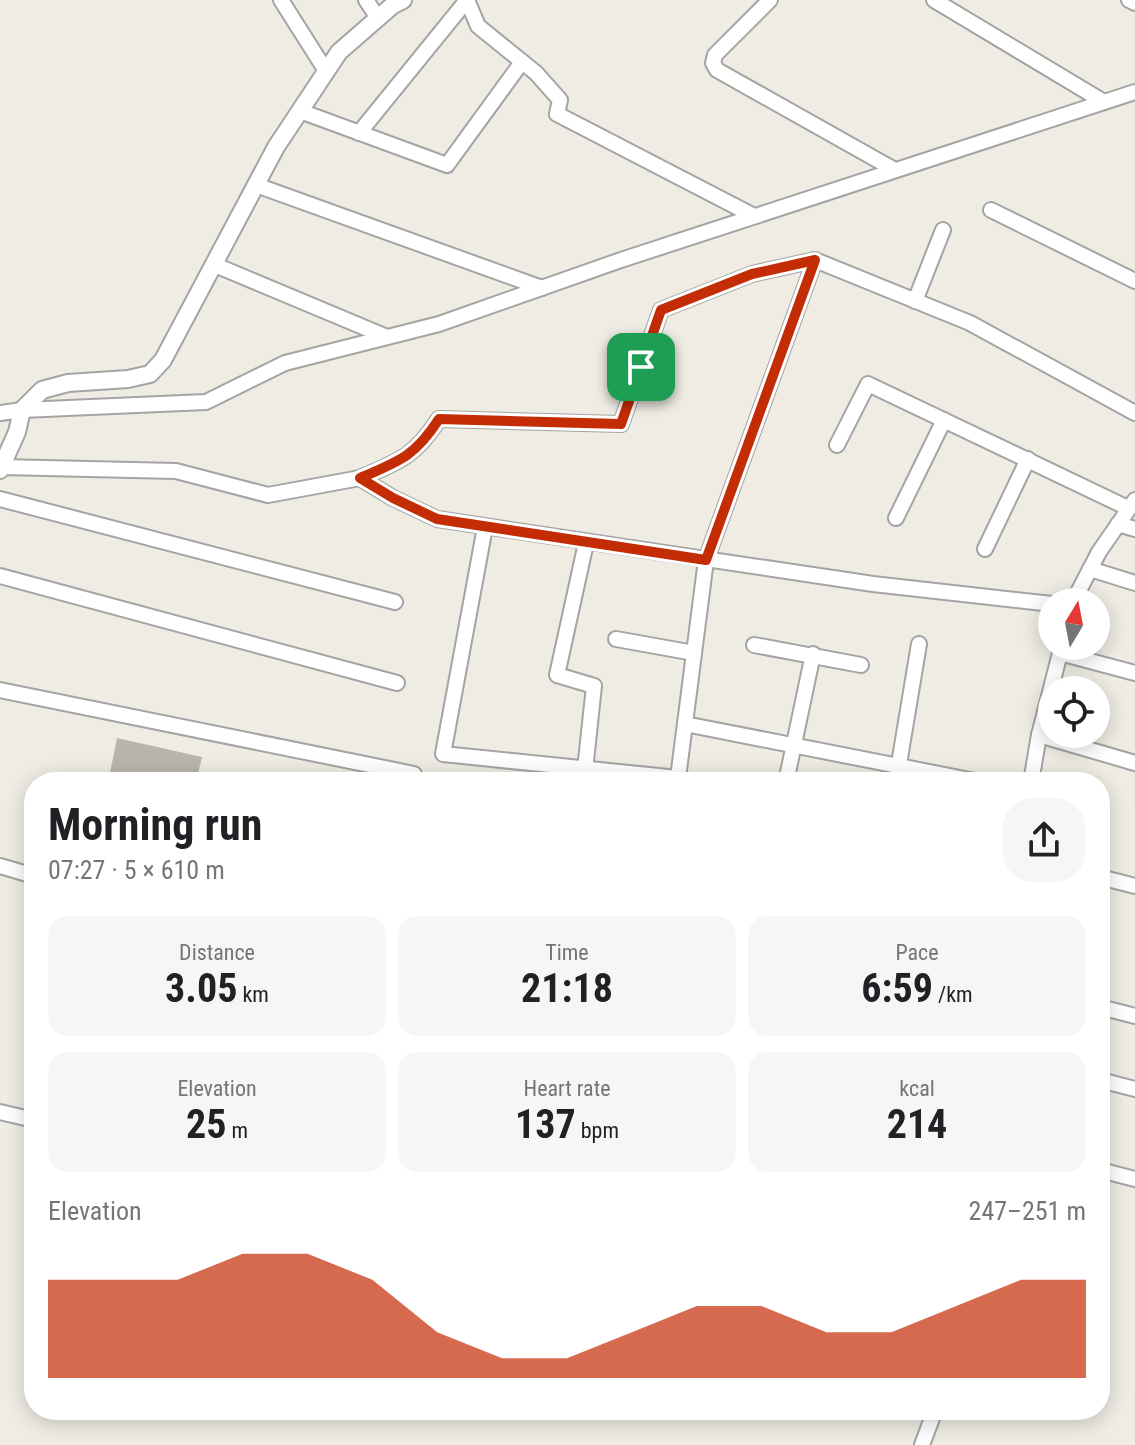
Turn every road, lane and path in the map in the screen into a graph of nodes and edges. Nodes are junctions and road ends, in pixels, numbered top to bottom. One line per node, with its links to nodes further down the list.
1 (281, 0): 11 (street)
2 (366, 0): 9 (street)
3 (403, 0): 9 (street)
4 (467, 0): 10 (street); 15 (street)
5 (770, 0): 16 (street)
6 (934, 0): 13 (street)
7 (1129, 0): 8 (street)
8 (1135, 3)
9 (378, 18): 11 (street)
10 (522, 62): 15 (street); 19 (street)
11 (326, 71): 14 (street)
12 (1135, 92): 13 (street)
13 (1104, 102): 16 (street)
14 (300, 111): 15 (street); 17 (street)
15 (359, 133)
16 (895, 170): 19 (street)
17 (256, 185): 22 (street); 24 (street)
18 (991, 210): 23 (street)
19 (754, 216): 24 (street)
20 (943, 230): 25 (street)
21 (815, 260): 25 (street); 34 (street); 43 (street)
22 (215, 265): 26 (street); 27 (street)
23 (1135, 281)
24 (542, 288): 26 (street)
25 (915, 301): 29 (street)
26 (387, 337): 27 (street)
27 (22, 410): 28 (street); 33 (street)
28 (0, 413)
29 (1135, 413)
30 (944, 420): 31 (street); 32 (street); 37 (street)
31 (837, 445)
32 (1028, 459): 36 (street); 42 (street)
33 (0, 468): 34 (street)
34 (360, 478): 39 (street)
35 (0, 499): 48 (street)
36 (1132, 504): 38 (street)
37 (896, 518)
38 (1118, 524): 40 (street); 44 (street)
39 (485, 527): 41 (street); 66 (street)
40 (1135, 529)
41 (586, 543): 43 (street); 66 (street)
42 (985, 549)
43 (706, 560): 49 (street); 53 (street)
44 (1090, 569): 46 (street); 47 (street)
45 (0, 576): 58 (street)
46 (1135, 583)
47 (1080, 588)
48 (395, 602)
49 (1038, 602)
50 (616, 639): 53 (street)
51 (919, 644): 65 (street)
52 (754, 645): 54 (street)
53 (694, 653): 60 (street)
54 (813, 654): 56 (street); 62 (street)
55 (1094, 660): 57 (street)
56 (861, 665)
57 (1135, 673)
58 (397, 683)
59 (0, 690): 67 (street)
60 (685, 724): 62 (street); 69 (street)
61 (1038, 741): 73 (street)
62 (794, 745): 65 (street); 70 (street)
63 (1084, 748): 64 (street)
64 (1135, 763)
65 (899, 766): 71 (street); 72 (street)
66 (585, 770): 68 (street)
67 (404, 772)
68 (604, 772)
69 (679, 772)
70 (788, 772)
71 (898, 772)
72 (929, 772)
73 (1033, 772)
74 (0, 866): 75 (street)
75 (24, 873)
76 (1110, 880): 77 (street)
77 (1135, 886)
78 (1110, 1010): 79 (street)
79 (1135, 1016)
80 (1110, 1083): 81 (street)
81 (1135, 1089)
82 (0, 1112): 83 (street)
83 (24, 1118)
84 (1110, 1173): 85 (street)
85 (1135, 1179)
86 (931, 1420): 87 (street)
87 (922, 1445)

